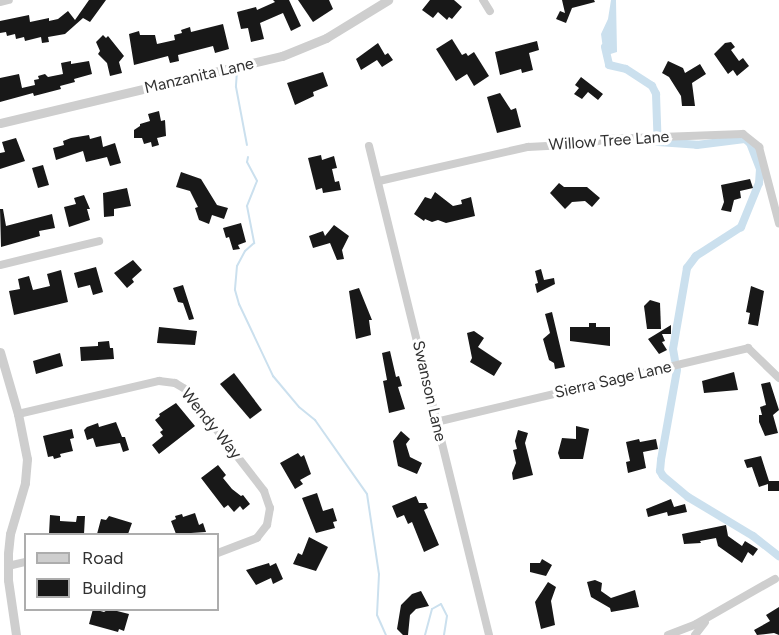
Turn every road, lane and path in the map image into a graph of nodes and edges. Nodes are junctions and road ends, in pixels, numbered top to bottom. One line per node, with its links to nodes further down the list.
1 (9, 0): 4 (street)
2 (388, 0): 6 (street, Manzanita Lane)
3 (483, 0): 5 (street)
4 (0, 2)
5 (490, 11)
6 (0, 123)
7 (369, 146): 8 (street, Swanson Lane)
8 (379, 181): 9 (street, Willow Tree Lane); 15 (street, Swanson Lane)
9 (779, 223)
10 (99, 241): 11 (street)
11 (0, 265)
12 (0, 352): 14 (street)
13 (779, 378): 15 (street, Sierra Sage Lane)
14 (18, 414): 16 (street, Wendy Way); 18 (street)
15 (436, 422): 22 (street, Swanson Lane)
16 (219, 553)
17 (24, 562): 18 (street)
18 (8, 566): 21 (street)
19 (775, 579): 20 (street)
20 (713, 614): 23 (street); 24 (street)
21 (16, 635)
22 (489, 635)
23 (668, 635)
24 (695, 635)

